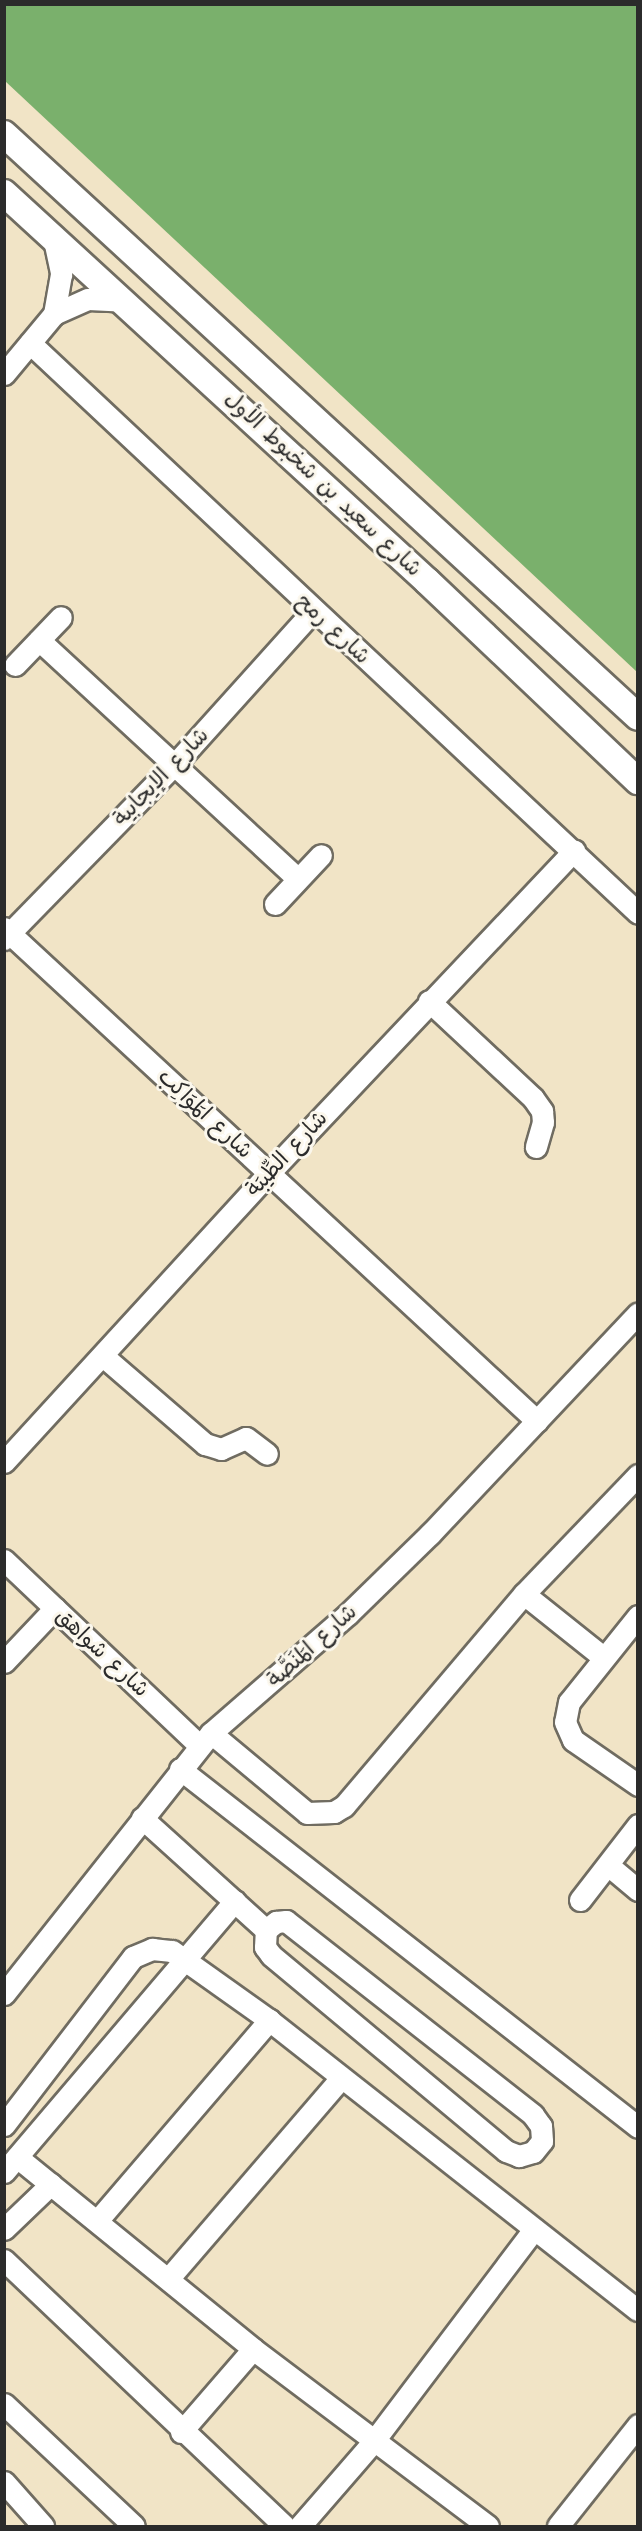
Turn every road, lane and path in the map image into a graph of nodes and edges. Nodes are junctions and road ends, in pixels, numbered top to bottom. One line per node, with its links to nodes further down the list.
1 (4, 134): 12 (main road, شارع سعيد بن شخبوط الأول)
2 (4, 193): 3 (main road, شارع سعيد بن شخبوط الأول)
3 (53, 235): 4 (main road, شارع سعيد بن شخبوط الأول); 5 (street)
4 (124, 301): 5 (street); 14 (main road, شارع سعيد بن شخبوط الأول)
5 (54, 314): 6 (street)
6 (30, 344): 7 (street); 8 (street, شارع رمح)
7 (4, 374)
8 (313, 611): 13 (street, شارع الإيجابية); 15 (street, شارع رمح)
9 (62, 617): 10 (street)
10 (39, 640): 11 (street); 13 (street)
11 (15, 665)
12 (638, 717)
13 (176, 764): 17 (street); 20 (street, شارع الإيجابية)
14 (638, 781)
15 (574, 851): 19 (street, شارع رمح); 21 (street, شارع الطِّيبَة)
16 (321, 855): 17 (street)
17 (298, 879): 18 (street)
18 (275, 904)
19 (638, 913)
20 (6, 933): 23 (street, شارع المَوَاكِب)
21 (429, 1001): 22 (street); 23 (street, شارع الطِّيبَة)
22 (536, 1147)
23 (269, 1173): 25 (street, شارع الطِّيبَة); 26 (street, شارع المَوَاكِب)
24 (638, 1313): 26 (street, شارع المَنَصَّة)
25 (103, 1356): 27 (street); 28 (street, شارع الطِّيبَة)
26 (537, 1421): 36 (street, شارع المَنَصَّة)
27 (267, 1454)
28 (4, 1462)
29 (638, 1475): 31 (street, شارع شواهق)
30 (4, 1560): 32 (street, شارع شواهق)
31 (524, 1594): 34 (street); 36 (street, شارع شواهق)
32 (55, 1608): 35 (street); 36 (street, شارع شواهق)
33 (638, 1616): 34 (street)
34 (603, 1657): 38 (street)
35 (4, 1662)
36 (206, 1739): 37 (street, شارع المَنَصَّة)
37 (180, 1769): 39 (street, شارع المَنَصَّة); 51 (street)
38 (638, 1785)
39 (142, 1818): 44 (street); 47 (street, شارع المَنَصَّة)
40 (638, 1825): 41 (street)
41 (608, 1865): 42 (street); 43 (street)
42 (638, 1890)
43 (580, 1900)
44 (235, 1901): 45 (street); 46 (street)
45 (266, 1930): 45 (street)
46 (186, 1958): 48 (street); 50 (street); 52 (street)
47 (4, 1994)
48 (269, 2020): 49 (street); 54 (street)
49 (341, 2078): 56 (street); 58 (street)
50 (4, 2125)
51 (638, 2127)
52 (11, 2165): 53 (street)
53 (51, 2184): 54 (street); 55 (street)
54 (97, 2221): 58 (street)
55 (4, 2229)
56 (534, 2229): 59 (street); 64 (street)
57 (4, 2260): 63 (street)
58 (169, 2278): 60 (street)
59 (638, 2310)
60 (253, 2349): 63 (street); 64 (street)
61 (4, 2404): 67 (street)
62 (638, 2425): 71 (street)
63 (182, 2432): 68 (street)
64 (373, 2442): 69 (street); 70 (street)
65 (4, 2482): 66 (street)
66 (44, 2526)
67 (134, 2526)
68 (284, 2526)
69 (300, 2526)
70 (488, 2526)
71 (558, 2526)

